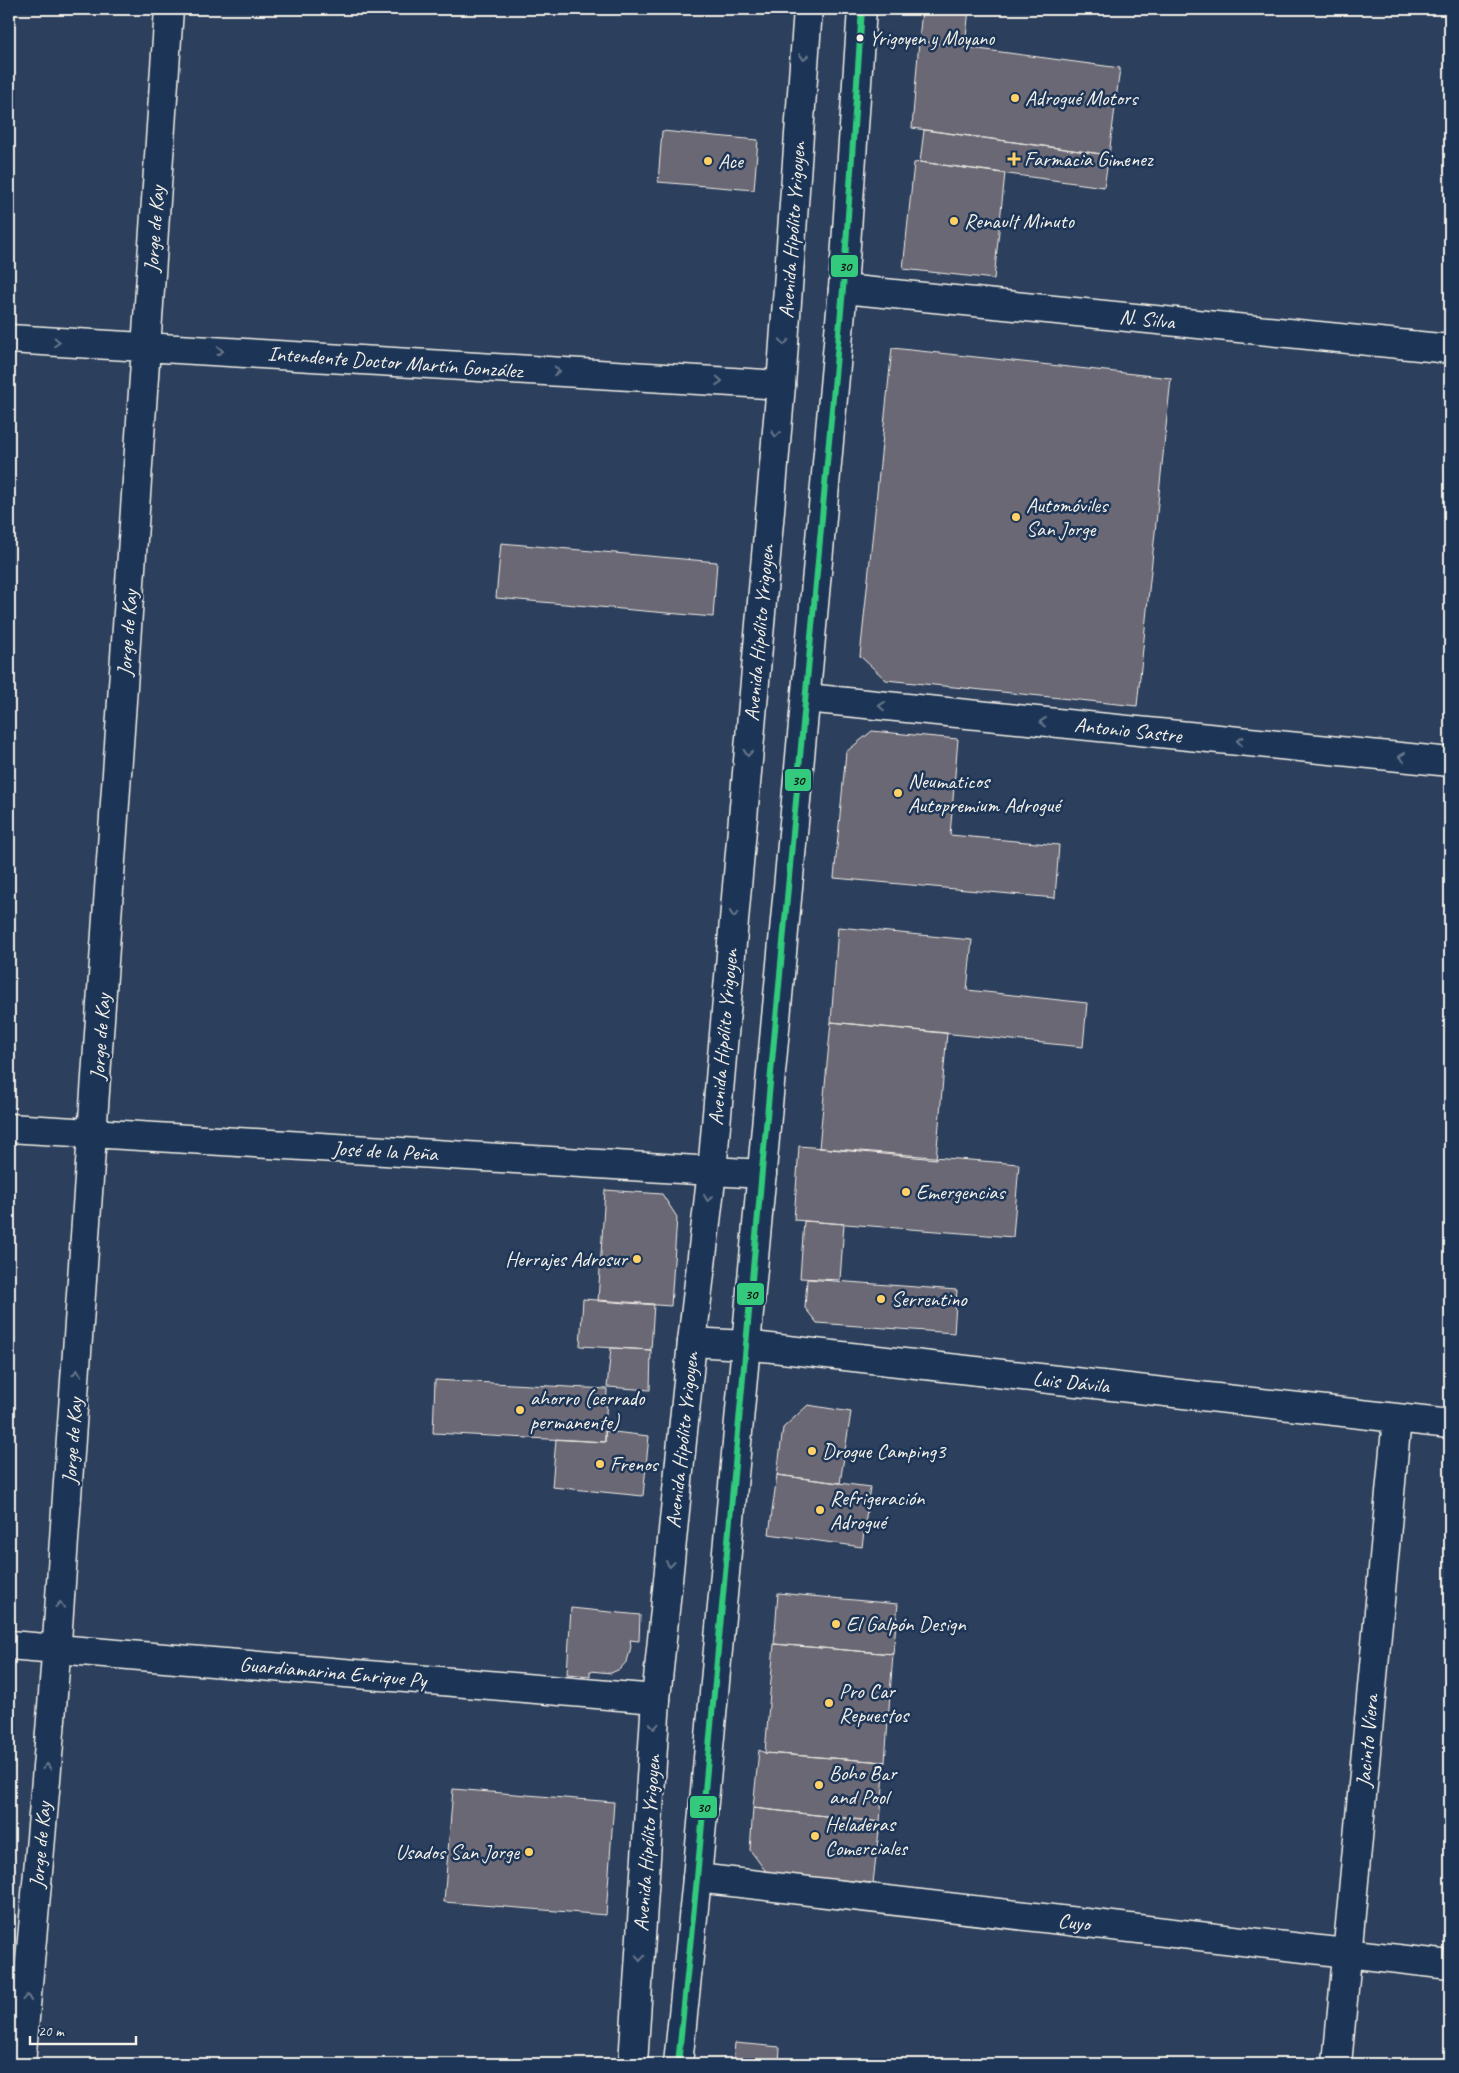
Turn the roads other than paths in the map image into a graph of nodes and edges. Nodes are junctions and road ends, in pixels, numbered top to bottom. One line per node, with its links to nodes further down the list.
1 (169, 9): 6 (street, Jorge de Kay)
2 (808, 9): 8 (street, Avenida Hipólito Yrigoyen, one-way to 8)
3 (862, 9): 4 (street)
4 (843, 289): 7 (street, N. Silva); 9 (street)
5 (9, 339): 6 (street, Intendente Doctor Martín González, one-way to 6)
6 (145, 346): 8 (street, Intendente Doctor Martín González, one-way to 8); 12 (street, Jorge de Kay)
7 (1450, 349)
8 (781, 385): 13 (street, Avenida Hipólito Yrigoyen, one-way to 13)
9 (806, 698): 10 (street, Antonio Sastre, one-way to 9); 14 (street)
10 (1450, 762)
11 (9, 1128): 12 (street, José de la Peña)
12 (94, 1133): 13 (street, José de la Peña); 20 (street, Jorge de Kay, one-way to 12)
13 (712, 1171): 14 (street, José de la Peña); 15 (street, Avenida Hipólito Yrigoyen, one-way to 15)
14 (762, 1174): 16 (street)
15 (692, 1342): 16 (street, Luis Dávila); 21 (street, Avenida Hipólito Yrigoyen, one-way to 21)
16 (745, 1345): 17 (street, Luis Dávila); 22 (street)
17 (1397, 1418): 18 (street, Luis Dávila); 23 (street, Jacinto Viera)
18 (1450, 1424)
19 (9, 1645): 20 (street, Guardiamarina Enrique Py)
20 (57, 1648): 21 (street, Guardiamarina Enrique Py); 25 (street, Jorge de Kay, one-way to 20)
21 (656, 1699): 26 (street, Avenida Hipólito Yrigoyen, one-way to 26)
22 (697, 1878): 23 (street, Cuyo); 27 (street)
23 (1347, 1953): 24 (street, Cuyo); 28 (street, Jacinto Viera)
24 (1450, 1965)
25 (21, 2064)
26 (633, 2064)
27 (678, 2064)
28 (1337, 2064)

